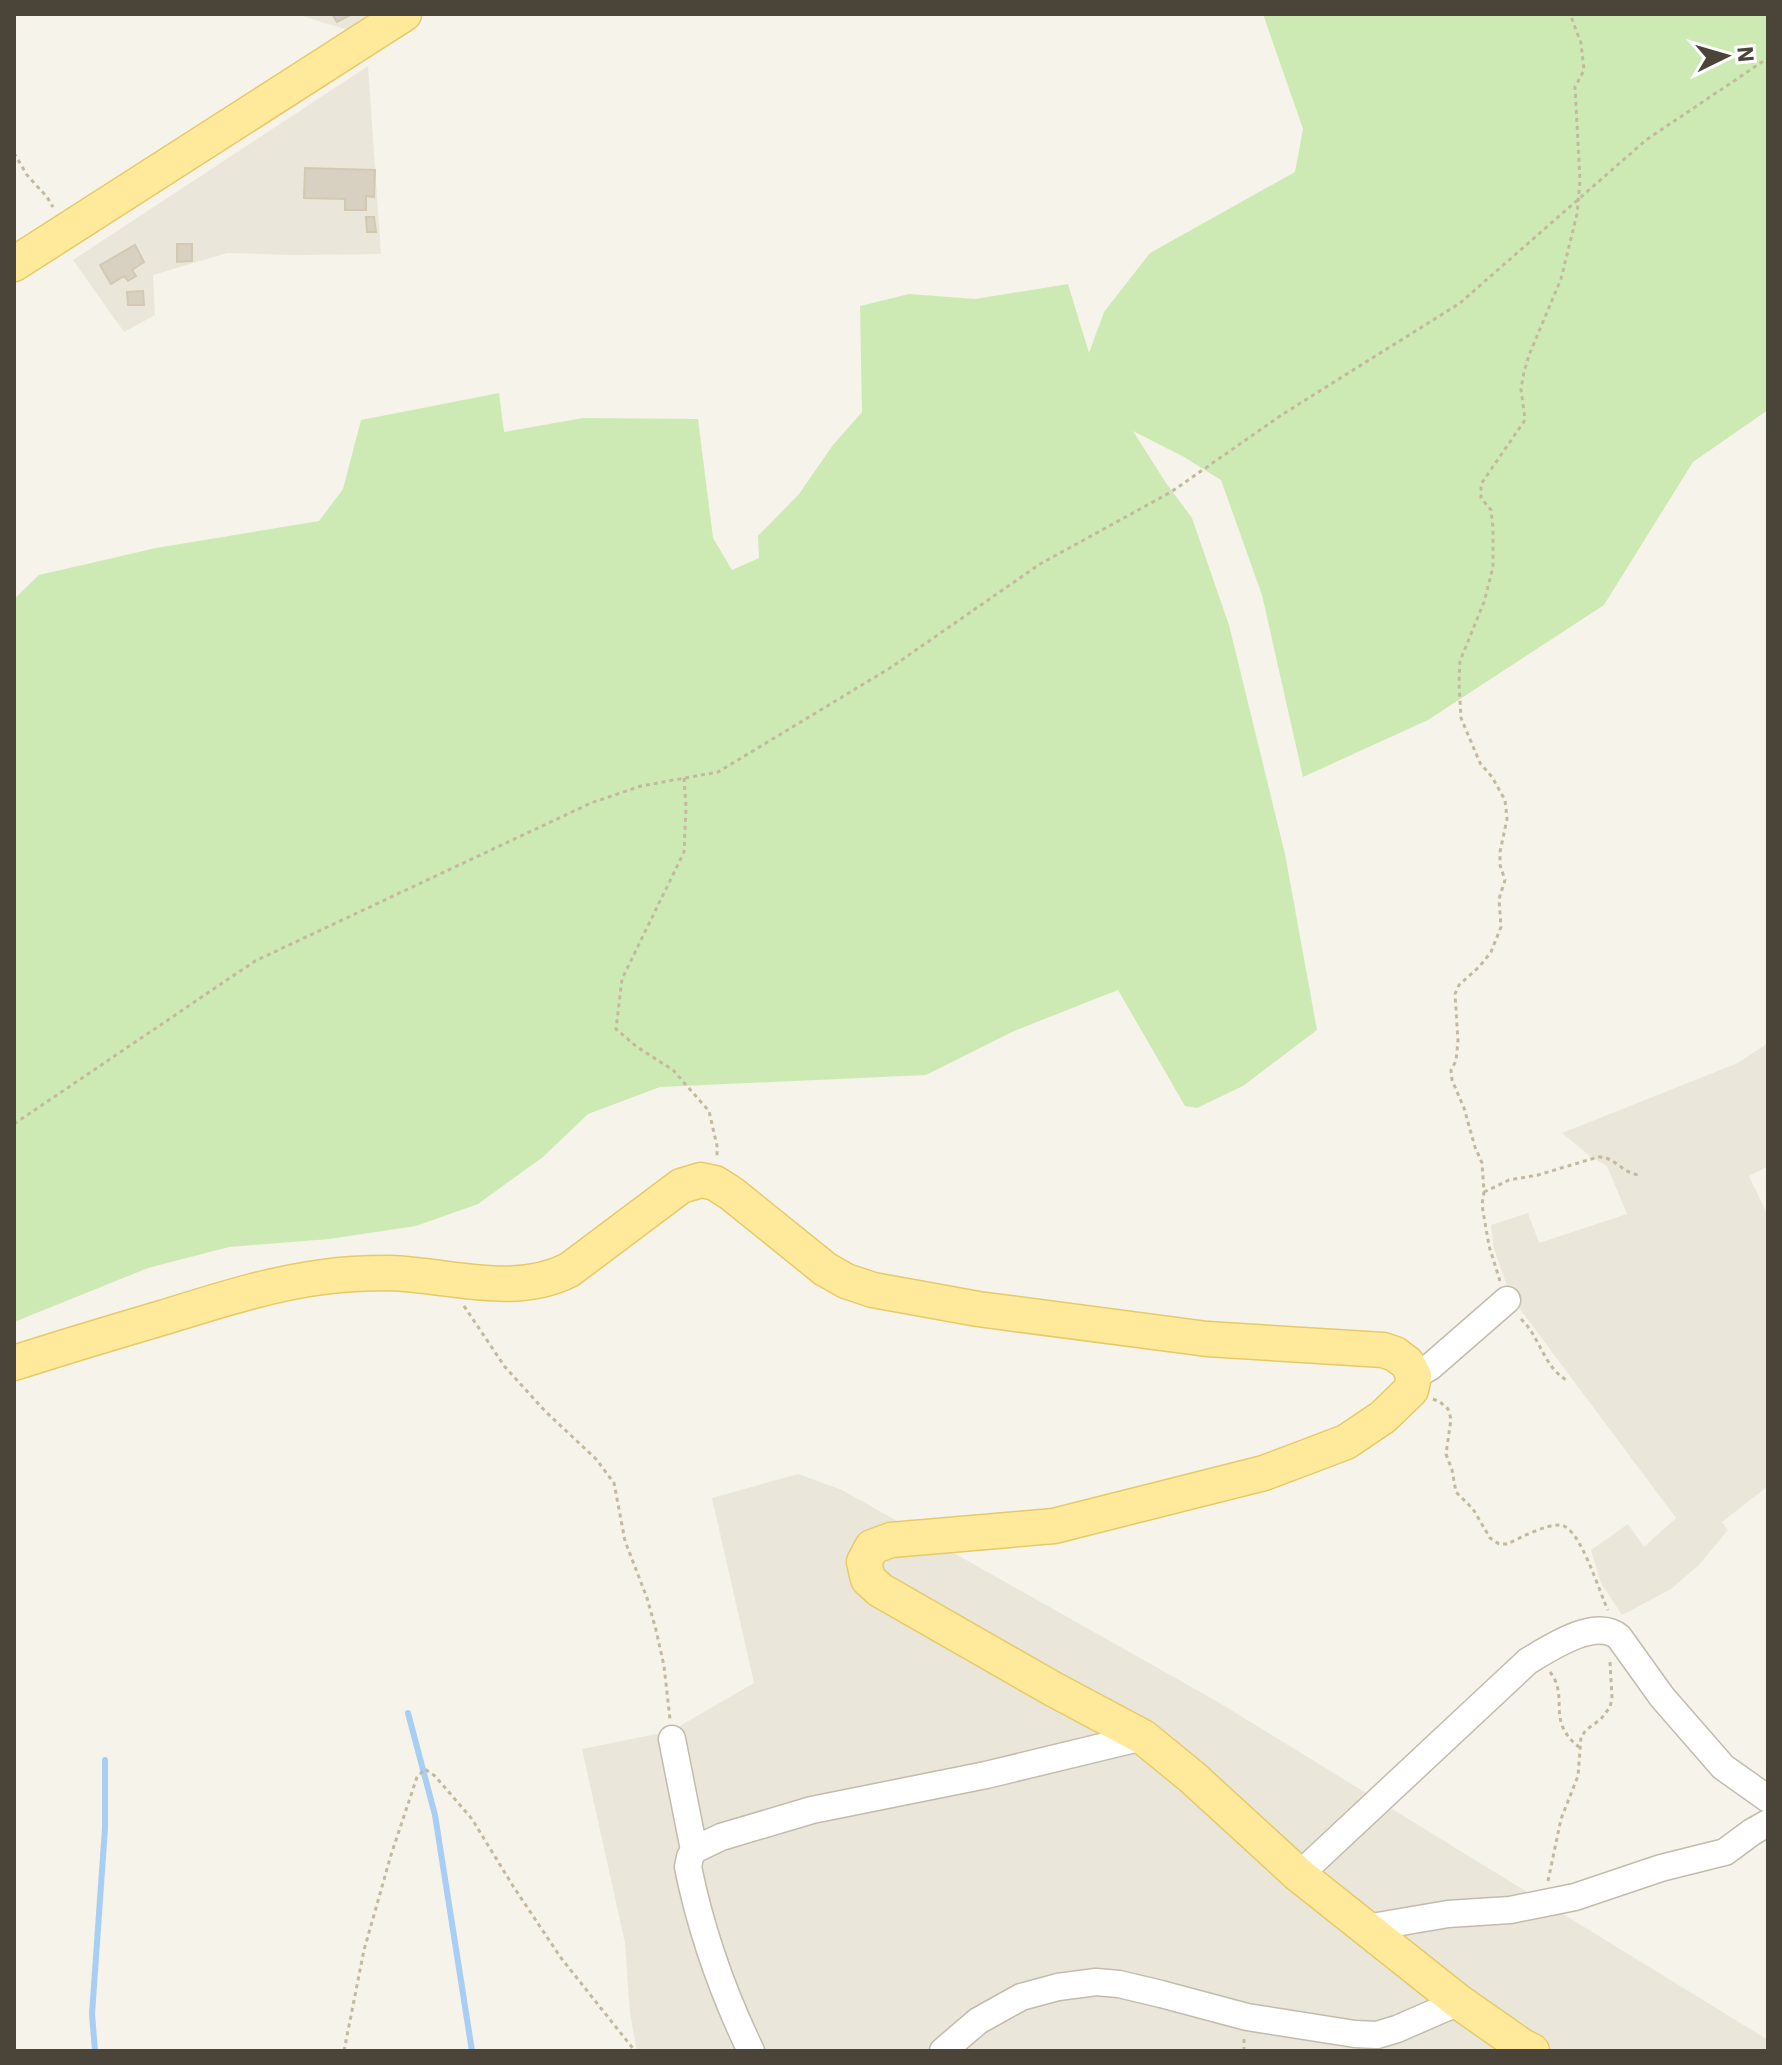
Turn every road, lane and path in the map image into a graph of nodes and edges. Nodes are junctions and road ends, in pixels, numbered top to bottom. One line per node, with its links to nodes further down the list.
1 (404, 14): 6 (main road)
2 (1570, 14): 5 (path)
3 (1768, 58): 5 (path)
4 (14, 153): 6 (path)
5 (1577, 200): 8 (path); 12 (path)
6 (74, 225): 7 (main road)
7 (14, 264)
8 (684, 778): 9 (path); 11 (path)
9 (14, 1124)
10 (1640, 1175): 12 (path)
11 (715, 1183): 14 (main road); 17 (main road)
12 (1484, 1192): 13 (path)
13 (1482, 1205)
14 (445, 1279): 16 (main road); 21 (path)
15 (1507, 1300): 17 (street)
16 (14, 1363)
17 (1412, 1383): 18 (path); 20 (main road)
18 (1617, 1635): 19 (street); 22 (path); 23 (street)
19 (1535, 1658): 22 (path); 26 (street)
20 (1143, 1737): 25 (street); 26 (main road)
21 (672, 1739): 25 (street)
22 (1579, 1747): 27 (path)
23 (1768, 1799)
24 (1768, 1823): 27 (street)
25 (694, 1850): 32 (street)
26 (1299, 1875): 28 (main road)
27 (1547, 1904): 28 (street)
28 (1366, 1928): 29 (main road)
29 (1459, 2002): 33 (street); 34 (main road)
30 (344, 2051): 31 (path)
31 (635, 2051)
32 (751, 2051)
33 (943, 2051)
34 (1532, 2051)

